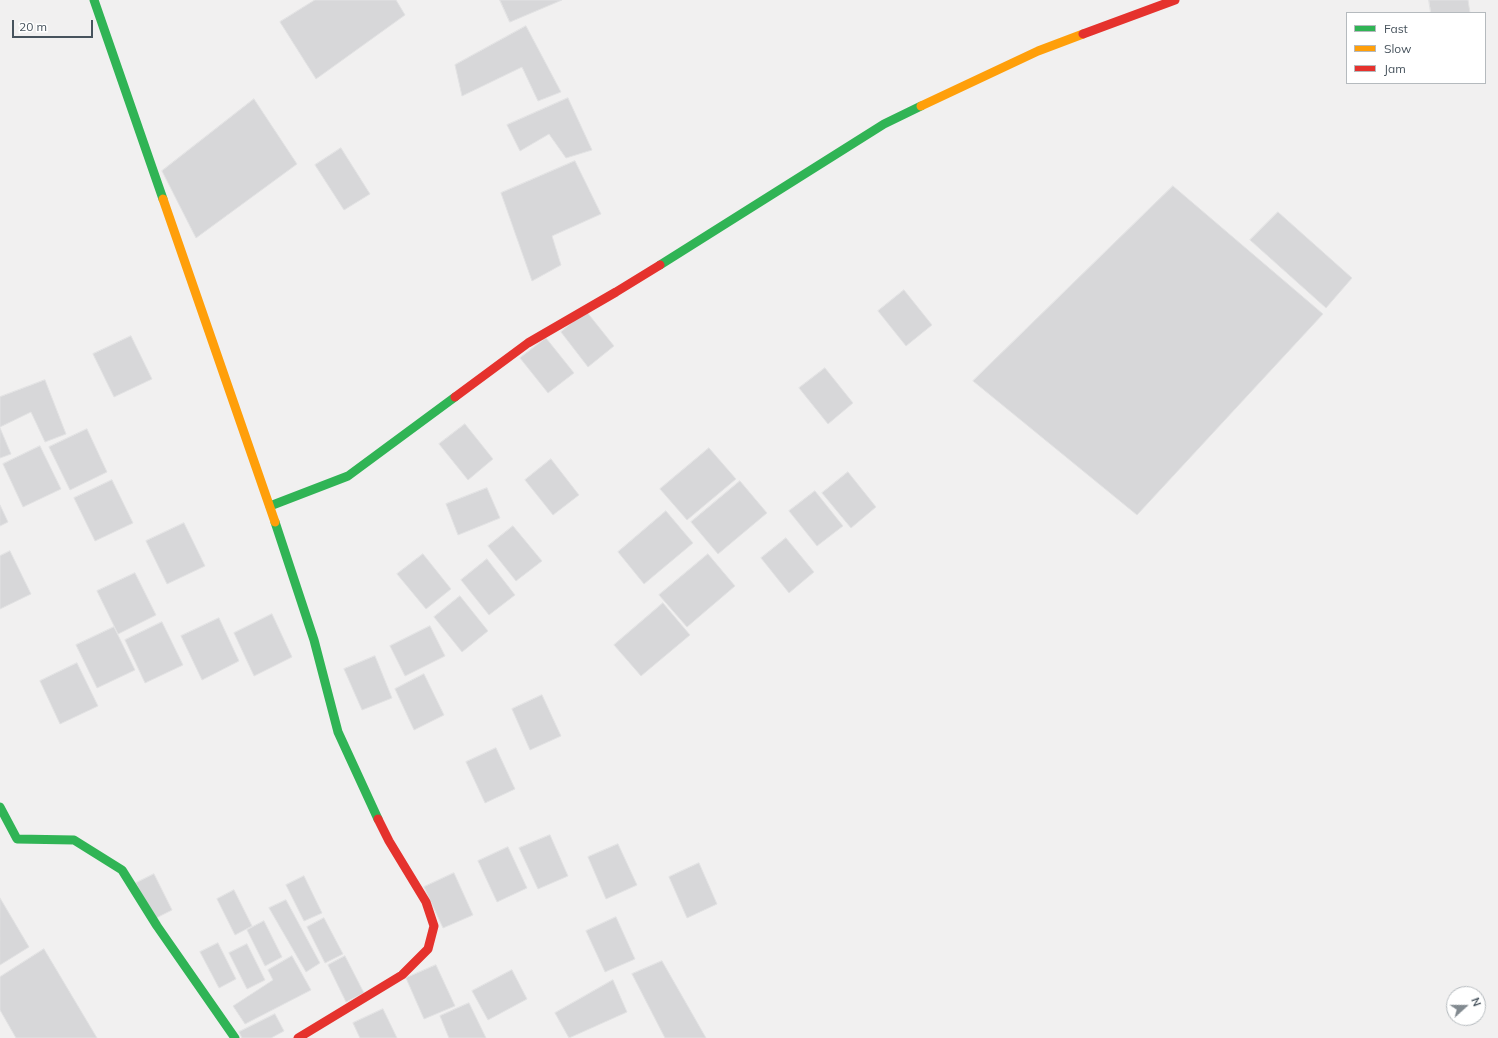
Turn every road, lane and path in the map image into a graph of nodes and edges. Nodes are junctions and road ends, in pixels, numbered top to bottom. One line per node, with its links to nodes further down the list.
1 (94, 0): 3 (street)
2 (1175, 0): 3 (street)
3 (270, 506): 6 (street)
4 (0, 807): 5 (street)
5 (235, 1038)
6 (298, 1038)

